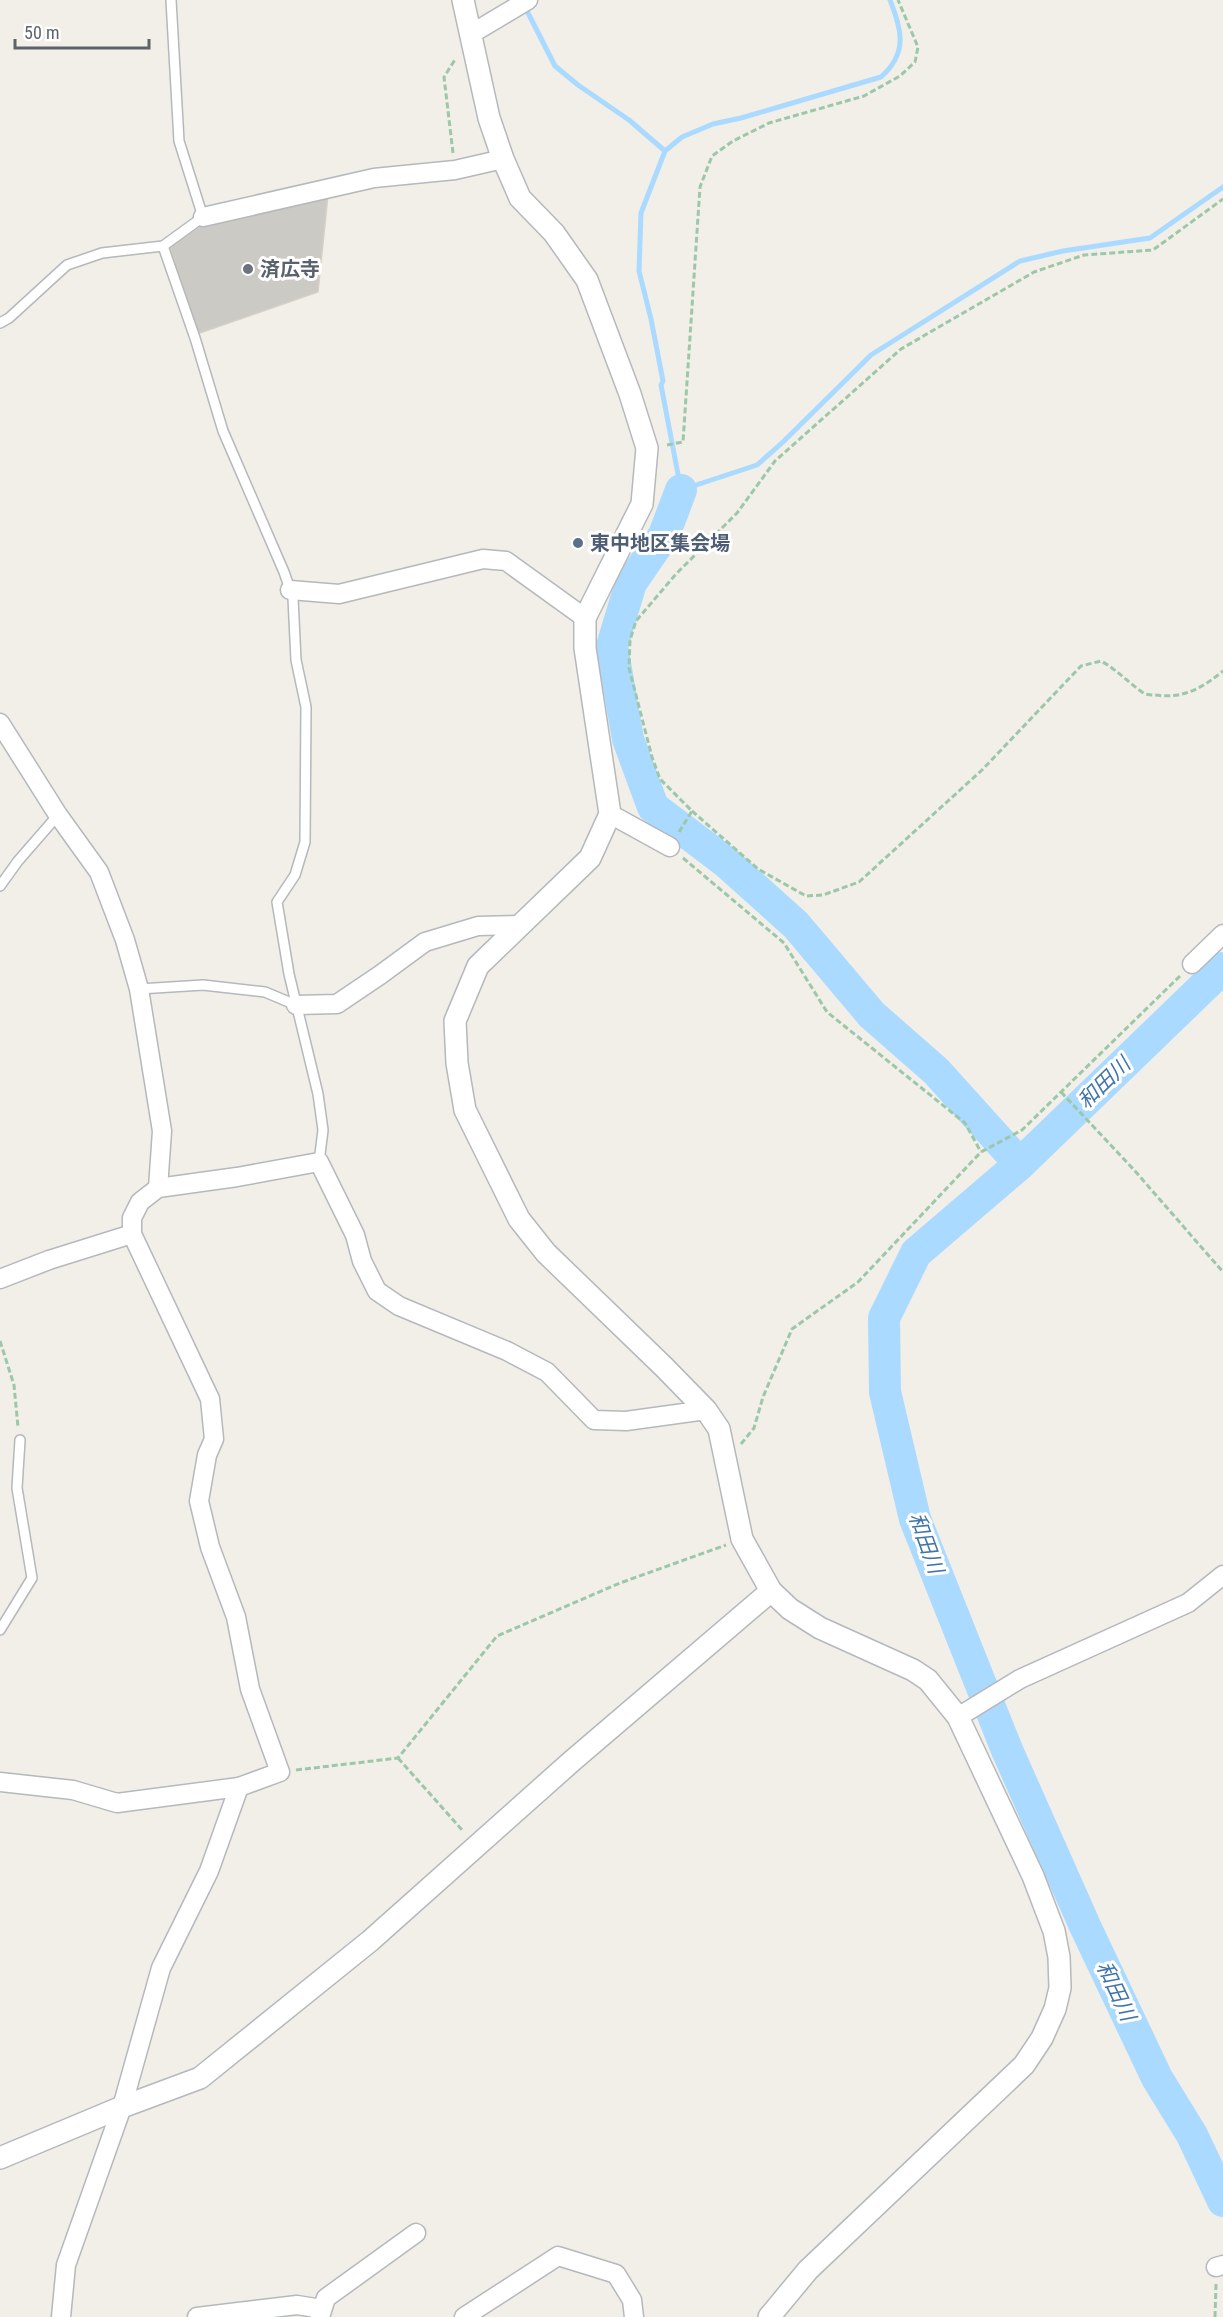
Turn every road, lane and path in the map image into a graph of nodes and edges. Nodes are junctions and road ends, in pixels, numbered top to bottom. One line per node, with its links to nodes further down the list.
1 (171, 0): 9 (lane)
2 (463, 0): 5 (street)
3 (528, 0): 5 (street)
4 (898, 0): 12 (path)
5 (471, 34): 6 (street); 7 (path)
6 (503, 159): 7 (street); 12 (street)
7 (455, 170): 9 (street)
8 (1223, 199): 17 (path)
9 (203, 217): 10 (lane)
10 (163, 246): 11 (lane); 13 (lane)
11 (0, 323)
12 (647, 448): 14 (street)
13 (290, 590): 14 (street); 26 (lane)
14 (585, 618): 18 (street)
15 (1223, 671): 17 (path)
16 (0, 723): 19 (street)
17 (692, 811): 20 (path)
18 (610, 814): 20 (street); 22 (street)
19 (58, 815): 21 (lane); 25 (street)
20 (670, 847): 28 (path)
21 (0, 886)
22 (521, 925): 26 (street); 35 (street)
23 (1223, 934): 24 (street)
24 (1192, 964): 27 (path)
25 (139, 989): 26 (lane); 30 (street)
26 (296, 1005): 29 (lane)
27 (1061, 1092): 28 (path); 32 (path)
28 (981, 1152): 37 (path)
29 (319, 1162): 30 (street); 35 (street)
30 (158, 1188): 31 (street)
31 (132, 1234): 33 (street); 44 (street)
32 (1223, 1272)
33 (0, 1279)
34 (0, 1341): 36 (path)
35 (706, 1410): 37 (street)
36 (20, 1440): 41 (lane)
37 (727, 1461): 38 (street)
38 (742, 1539): 40 (street); 43 (path)
39 (1221, 1582): 42 (street)
40 (771, 1591): 42 (street); 47 (street)
41 (0, 1630)
42 (964, 1714): 57 (street)
43 (398, 1758): 44 (path); 47 (path)
44 (280, 1772): 46 (street)
45 (0, 1782): 46 (street)
46 (239, 1787): 48 (street)
47 (476, 1846): 48 (street)
48 (122, 2107): 49 (street); 53 (street)
49 (0, 2158)
50 (417, 2234): 52 (street)
51 (1220, 2266): 58 (path)
52 (321, 2313): 54 (street)
53 (61, 2317)
54 (197, 2317)
55 (464, 2317): 56 (street)
56 (634, 2317)
57 (769, 2317)
58 (1215, 2317)

